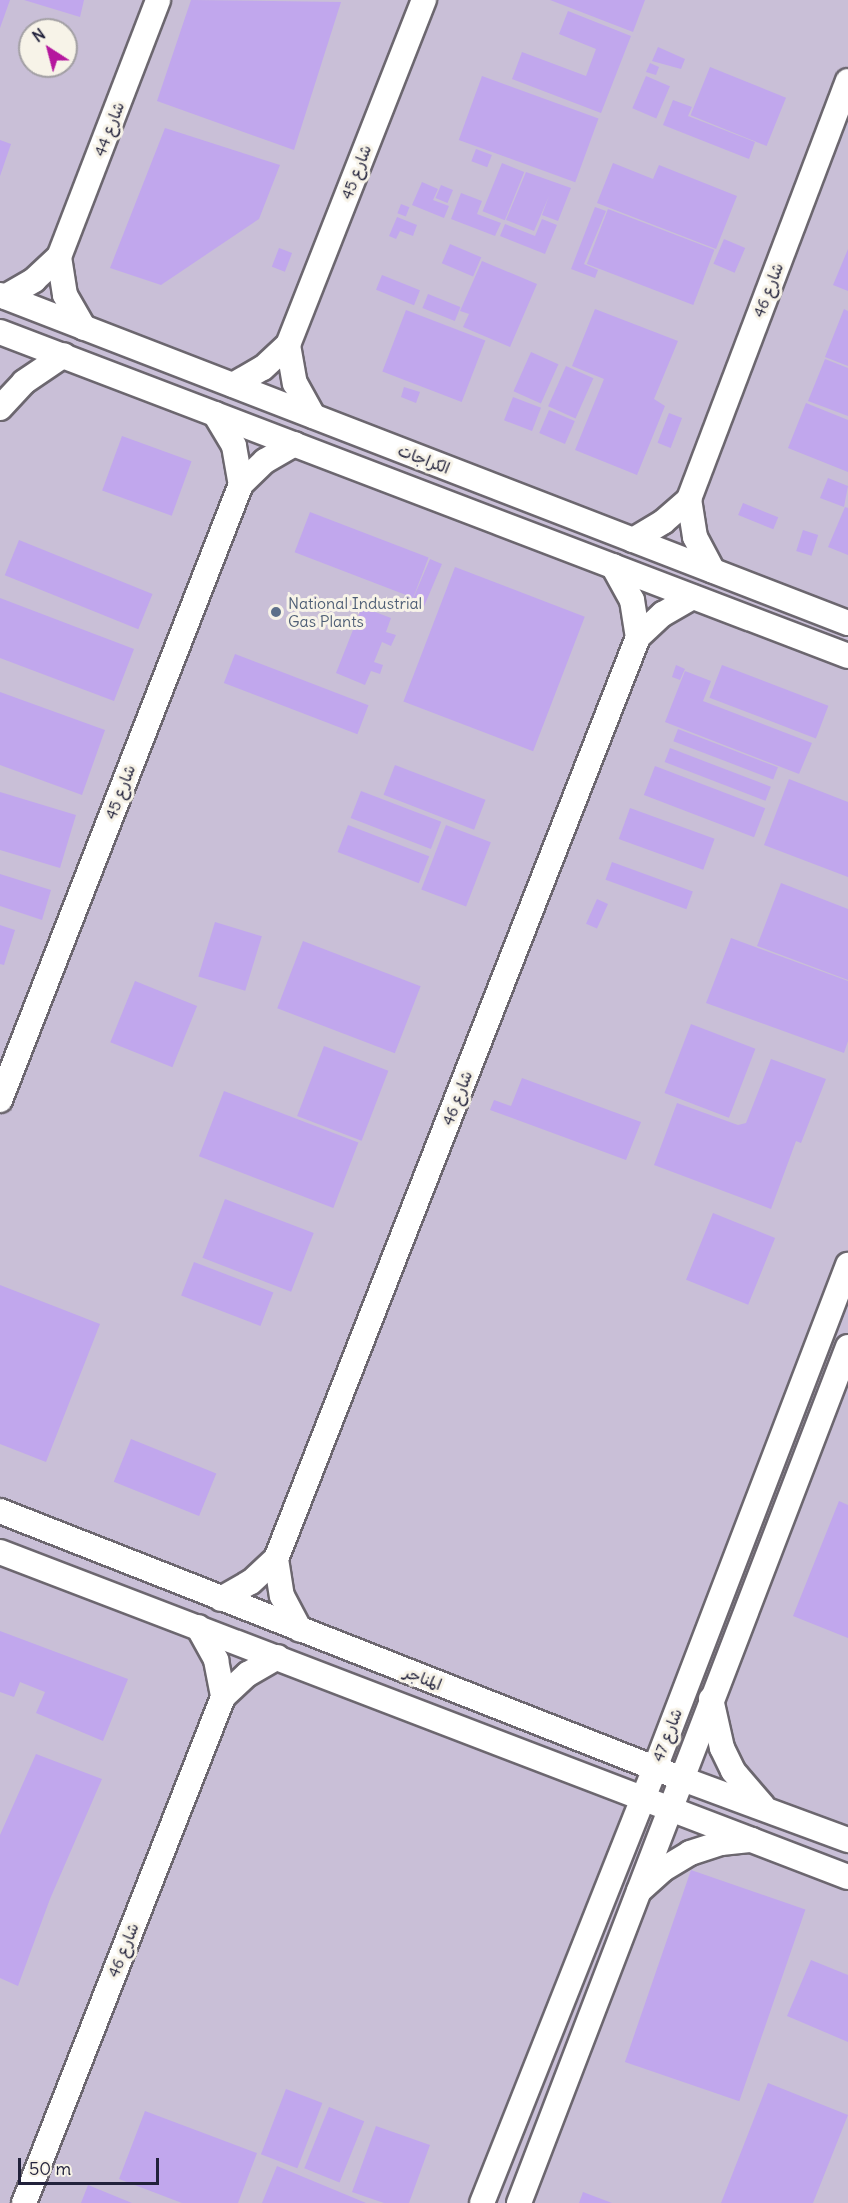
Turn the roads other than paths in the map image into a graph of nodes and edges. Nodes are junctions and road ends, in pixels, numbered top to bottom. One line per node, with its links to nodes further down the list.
1 (158, 0): 4 (street, شارع 44)
2 (424, 0): 8 (street, شارع 45)
3 (848, 81): 16 (street, شارع 46)
4 (59, 257): 5 (street, شارع 44); 6 (street)
5 (2, 296): 6 (street, الكراجات)
6 (84, 328): 10 (street, الكراجات)
7 (0, 332): 9 (street, الكراجات)
8 (288, 345): 10 (street, شارع 45); 13 (street)
9 (64, 355): 11 (street); 12 (street, الكراجات)
10 (233, 385): 13 (street, الكراجات)
11 (0, 408)
12 (215, 414): 14 (street, الكراجات); 15 (street)
13 (312, 416): 17 (street, الكراجات)
14 (295, 444): 15 (street, شارع 45); 18 (street, الكراجات)
15 (241, 484): 24 (street, شارع 45)
16 (689, 499): 17 (street, شارع 46); 19 (street, شارع 46)
17 (633, 540): 19 (street, الكراجات)
18 (614, 566): 20 (street, الكراجات); 22 (street)
19 (713, 571): 21 (street, الكراجات)
20 (693, 597): 22 (street, شارع 46); 23 (street, الكراجات)
21 (848, 623)
22 (638, 637): 29 (street, شارع 46)
23 (848, 656)
24 (0, 1101)
25 (848, 1265): 36 (street, شارع 47)
26 (848, 1347): 35 (street, شارع 47)
27 (0, 1511): 30 (street, المناجر)
28 (0, 1552): 31 (street, المناجر)
29 (276, 1559): 30 (street, شارع 46); 32 (street)
30 (221, 1599): 32 (street, المناجر)
31 (198, 1627): 33 (street, المناجر); 34 (street)
32 (300, 1630): 36 (street, المناجر)
33 (278, 1657): 34 (street, شارع 46); 38 (street, المناجر)
34 (223, 1697): 45 (street, شارع 46)
35 (711, 1698): 37 (street, شارع 47); 40 (street)
36 (655, 1768): 37 (street, المناجر); 38 (street, شارع 47)
37 (680, 1778): 39 (street, شارع 47); 40 (street, المناجر)
38 (643, 1796): 39 (street, المناجر); 46 (street, شارع 47)
39 (669, 1806): 41 (street, المناجر); 44 (street, شارع 47)
40 (766, 1810): 42 (street, المناجر)
41 (754, 1839): 43 (street, المناجر); 44 (street)
42 (848, 1840)
43 (848, 1877)
44 (638, 1892): 47 (street, شارع 47)
45 (24, 2203)
46 (482, 2203)
47 (519, 2203)

